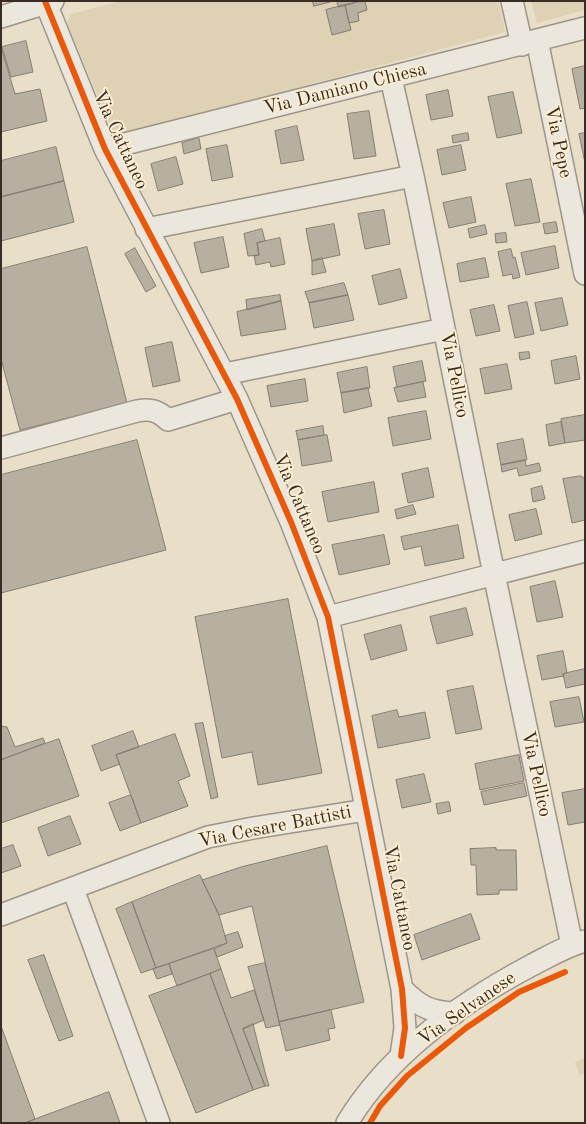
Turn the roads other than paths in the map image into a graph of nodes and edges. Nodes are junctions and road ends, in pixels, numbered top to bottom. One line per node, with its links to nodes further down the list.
1 (512, 1): 5 (street, Via Pepe)
2 (48, 2): 3 (street); 7 (street, Via Cattaneo)
3 (1, 17)
4 (585, 28): 5 (street, Via Damiano Chiesa)
5 (529, 42): 6 (street, Via Damiano Chiesa); 10 (street, Via Pepe)
6 (392, 78): 7 (street, Via Damiano Chiesa); 8 (street, Via Pellico)
7 (106, 149): 9 (street, Via Cattaneo)
8 (413, 176): 9 (street); 11 (street, Via Pellico)
9 (146, 229): 12 (street, Via Cattaneo)
10 (585, 274)
11 (444, 329): 12 (street); 16 (street, Via Pellico)
12 (225, 374): 13 (street, Via Cattaneo)
13 (237, 399): 14 (street); 17 (street, Via Cattaneo)
14 (1, 448)
15 (585, 551): 16 (street)
16 (494, 574): 17 (street); 21 (street, Via Pellico)
17 (328, 617): 18 (street, Via Cattaneo)
18 (366, 810): 19 (street, Via Cesare Battisti); 22 (street, Via Cattaneo)
19 (73, 889): 20 (street, Via Cesare Battisti); 26 (street)
20 (1, 915)
21 (578, 943): 23 (street, Via Selvanese)
22 (402, 989): 23 (street); 24 (street, Via Cattaneo); 25 (street, Via Cattaneo)
23 (455, 1013): 24 (street, Via Selvanese)
24 (422, 1039): 25 (street, Via Selvanese)
25 (402, 1056): 27 (street, Via Selvanese)
26 (159, 1123)
27 (347, 1123)

